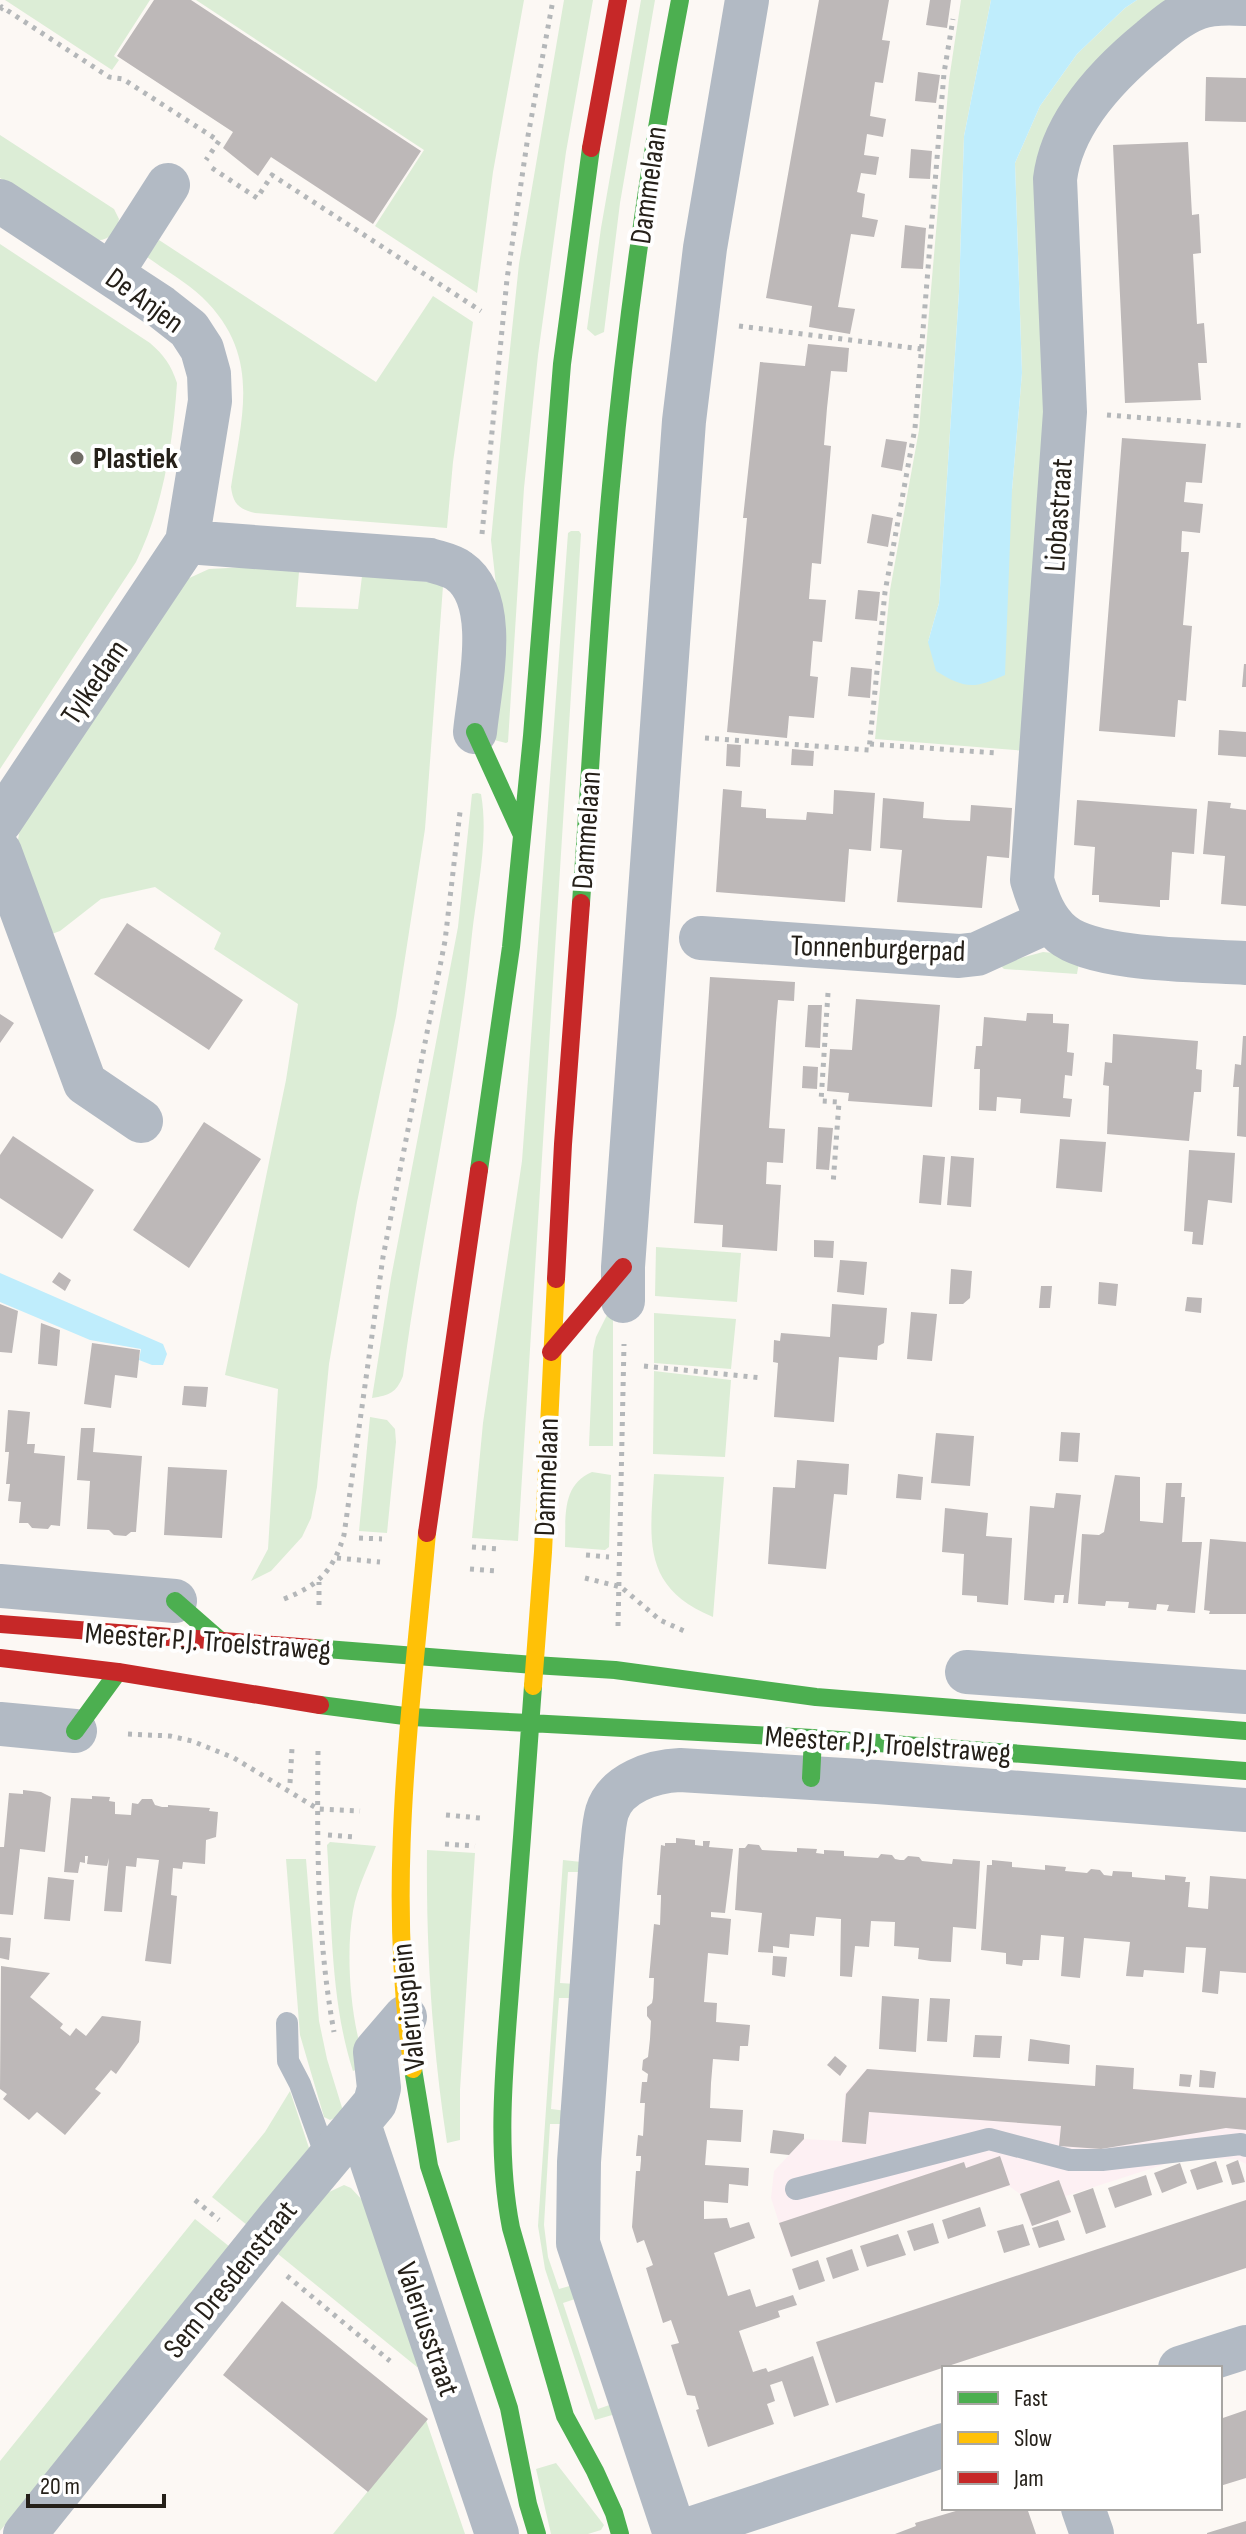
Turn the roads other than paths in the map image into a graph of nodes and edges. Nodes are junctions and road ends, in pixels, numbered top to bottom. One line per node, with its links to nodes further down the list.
1 (618, 0): 11 (main road, Dammelaan)
2 (680, 0): 18 (main road, Dammelaan)
3 (747, 0): 17 (street)
4 (1246, 4): 13 (street, Liobastraat)
5 (168, 185): 7 (street)
6 (0, 201): 7 (street, De Anjen)
7 (111, 274): 8 (street, De Anjen)
8 (187, 542): 9 (street); 10 (street, Tylkedam)
9 (475, 732): 11 (main road)
10 (0, 822)
11 (523, 837): 23 (main road, Dammelaan)
12 (0, 852): 16 (street)
13 (1049, 921): 14 (street, Tonnenburgerpad); 15 (street, Liobastraat)
14 (701, 938)
15 (1246, 963)
16 (141, 1121)
17 (623, 1284): 18 (main road)
18 (551, 1352): 25 (main road, Dammelaan)
19 (0, 1586): 20 (street, Meester P.J. Troelstraweg)
20 (175, 1601): 22 (main road)
21 (0, 1624): 22 (main road, Meester P.J. Troelstraweg)
22 (223, 1643): 23 (main road, Meester P.J. Troelstraweg)
23 (417, 1656): 25 (main road); 30 (main road, Valeriusplein)
24 (0, 1658): 26 (main road, Meester P.J. Troelstraweg)
25 (534, 1665): 29 (main road, Meester P.J. Troelstraweg); 31 (main road)
26 (118, 1672): 30 (main road, Meester P.J. Troelstraweg); 33 (main road)
27 (967, 1672): 28 (street); 29 (main road)
28 (1246, 1692)
29 (932, 1705): 34 (main road, Meester P.J. Troelstraweg)
30 (412, 1717): 31 (main road); 38 (main road, Valeriusplein)
31 (529, 1723): 35 (main road, Meester P.J. Troelstraweg); 49 (main road)
32 (0, 1724): 33 (street)
33 (75, 1731)
34 (1246, 1731)
35 (812, 1758): 36 (main road, Meester P.J. Troelstraweg); 37 (street, Meester P.J. Troelstraweg); 48 (street, Meester P.J. Troelstraweg)
36 (1246, 1771)
37 (1246, 1810)
38 (405, 2017): 40 (street, Sem Dresdenstraat); 44 (main road, Valeriusplein)
39 (287, 2023): 42 (lane)
40 (359, 2124): 42 (street, Sem Dresdenstraat); 52 (street, Valeriusstraat)
41 (1246, 2146): 43 (lane)
42 (327, 2159): 51 (street, Sem Dresdenstraat)
43 (796, 2189)
44 (470, 2291): 53 (main road, Valeriusstraat)
45 (1246, 2347): 46 (street)
46 (1186, 2366)
47 (942, 2446): 55 (street)
48 (646, 2452): 49 (street); 55 (street)
49 (595, 2471): 54 (main road)
50 (1084, 2510): 56 (street)
51 (25, 2534)
52 (497, 2534)
53 (537, 2534)
54 (620, 2534)
55 (675, 2534)
56 (1092, 2534)

